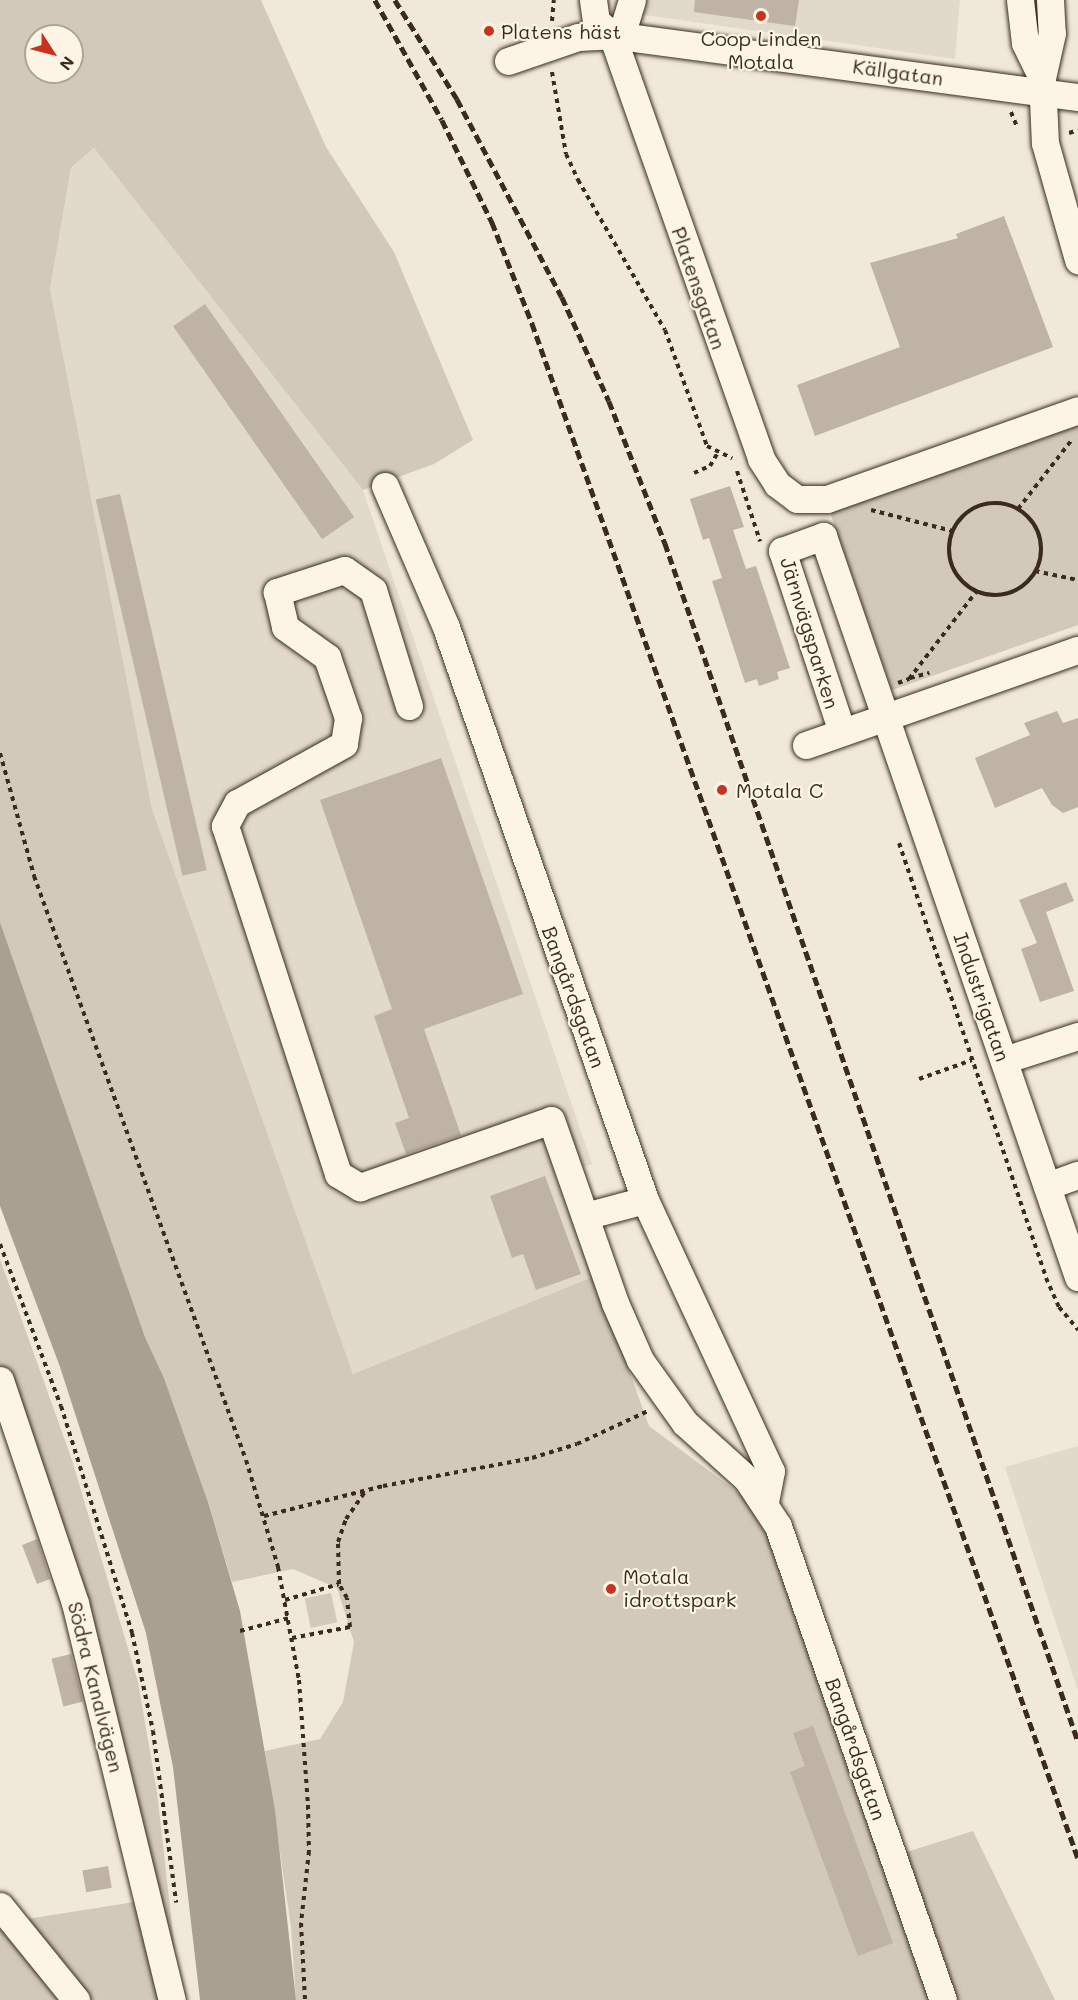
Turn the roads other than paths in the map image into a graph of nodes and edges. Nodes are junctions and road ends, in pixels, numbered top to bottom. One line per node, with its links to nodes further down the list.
1 (593, 0): 5 (street, Platensgatan)
2 (632, 0): 5 (street)
3 (1020, 0): 7 (street)
4 (1050, 0): 7 (street)
5 (612, 35): 6 (street, Källgatan); 7 (street, Källgatan); 10 (street, Platensgatan)
6 (508, 61)
7 (1043, 85): 8 (street, Källgatan); 9 (street)
8 (1078, 97)
9 (1078, 260)
10 (1078, 410)
11 (385, 486): 21 (street, Bangårdsgatan)
12 (1078, 650): 14 (street, Järnvägsparken)
13 (409, 706): 22 (street, Bangårdsgatan)
14 (884, 718): 15 (street, Järnvägsparken); 15 (street, Järnvägsparken); 18 (street, Industrigatan)
15 (842, 732): 16 (street, Järnvägsparken)
16 (806, 745)
17 (1078, 1036): 18 (street)
18 (1004, 1060): 20 (street, Industrigatan)
19 (1078, 1174): 20 (street)
20 (1047, 1186): 23 (street, Industrigatan)
21 (645, 1200): 22 (street); 25 (street, Bangårdsgatan)
22 (585, 1216): 25 (street, Bangårdsgatan)
23 (1078, 1277)
24 (0, 1380): 28 (street, Södra Kanalvägen)
25 (765, 1501): 29 (street, Bangårdsgatan)
26 (0, 1906): 27 (street)
27 (76, 2000)
28 (172, 2000)
29 (943, 2000)

